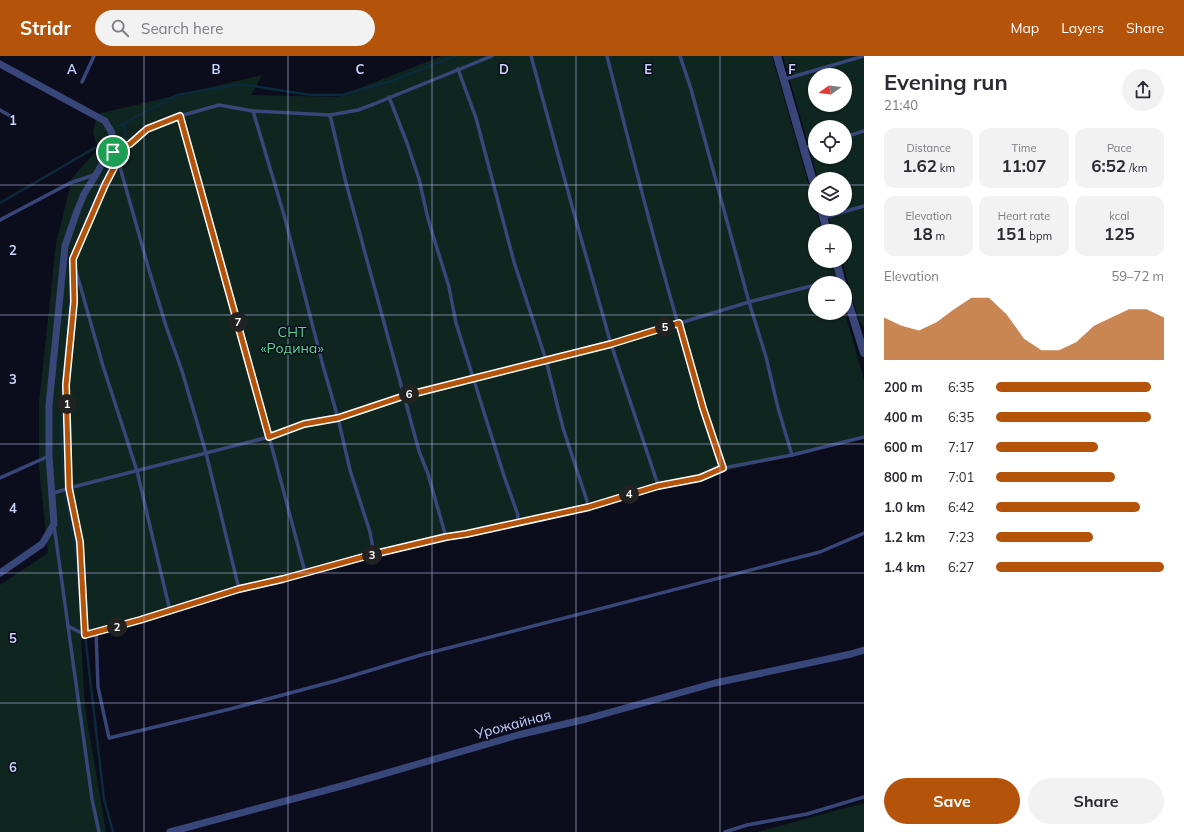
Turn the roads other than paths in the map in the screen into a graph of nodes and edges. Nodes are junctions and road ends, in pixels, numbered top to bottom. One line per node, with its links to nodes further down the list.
1 (94, 56): 11 (lane)
2 (492, 56): 9 (lane)
3 (531, 56): 36 (lane)
4 (607, 56): 34 (lane)
5 (680, 56): 32 (lane)
6 (777, 56): 10 (street)
7 (864, 56): 10 (lane)
8 (0, 64): 21 (street)
9 (458, 69): 12 (lane); 38 (lane)
10 (784, 79): 22 (street)
11 (82, 82)
12 (389, 97): 15 (lane); 39 (lane)
13 (0, 110): 17 (lane)
14 (253, 111): 15 (lane); 16 (lane); 41 (lane)
15 (330, 115): 40 (lane)
16 (180, 116): 21 (lane); 42 (lane)
17 (12, 117)
18 (864, 131): 19 (lane)
19 (852, 134)
20 (808, 148): 22 (lane)
21 (112, 149): 23 (lane); 25 (street)
22 (804, 149): 24 (street)
23 (118, 160): 30 (lane); 44 (lane)
24 (810, 172)
25 (97, 174): 28 (lane); 46 (street)
26 (864, 206): 27 (lane)
27 (823, 218): 29 (street)
28 (0, 220)
29 (825, 224)
30 (73, 259): 48 (lane); 51 (lane)
31 (808, 287): 32 (lane)
32 (749, 302): 34 (lane); 45 (lane)
33 (852, 312): 35 (street)
34 (679, 323): 36 (lane); 47 (lane)
35 (863, 343): 37 (street)
36 (611, 344): 38 (lane); 50 (lane)
37 (864, 353)
38 (546, 360): 39 (lane); 53 (lane)
39 (473, 378): 40 (lane); 54 (lane)
40 (404, 396): 41 (lane); 57 (lane)
41 (338, 418): 42 (lane); 58 (lane)
42 (269, 437): 44 (lane); 59 (lane)
43 (864, 438): 45 (lane)
44 (206, 453): 48 (lane); 61 (lane)
45 (792, 455): 47 (lane)
46 (49, 456): 49 (lane); 52 (street)
47 (723, 468): 50 (lane)
48 (137, 471): 51 (lane); 62 (lane)
49 (0, 478)
50 (658, 486): 53 (lane)
51 (69, 488): 52 (lane); 65 (lane)
52 (52, 494): 55 (street)
53 (589, 507): 54 (lane)
54 (517, 522): 57 (lane)
55 (54, 524): 60 (street); 63 (lane)
56 (864, 533): 64 (lane)
57 (446, 537): 58 (lane)
58 (374, 554): 59 (lane)
59 (305, 572): 61 (lane)
60 (0, 573)
61 (239, 589): 62 (lane)
62 (170, 611): 64 (lane)
63 (68, 626): 65 (lane); 68 (lane)
64 (96, 632): 65 (lane)
65 (85, 635)
66 (864, 650): 69 (street, Урожайная)
67 (864, 797): 70 (lane)
68 (99, 832)
69 (170, 832)
70 (725, 832)

